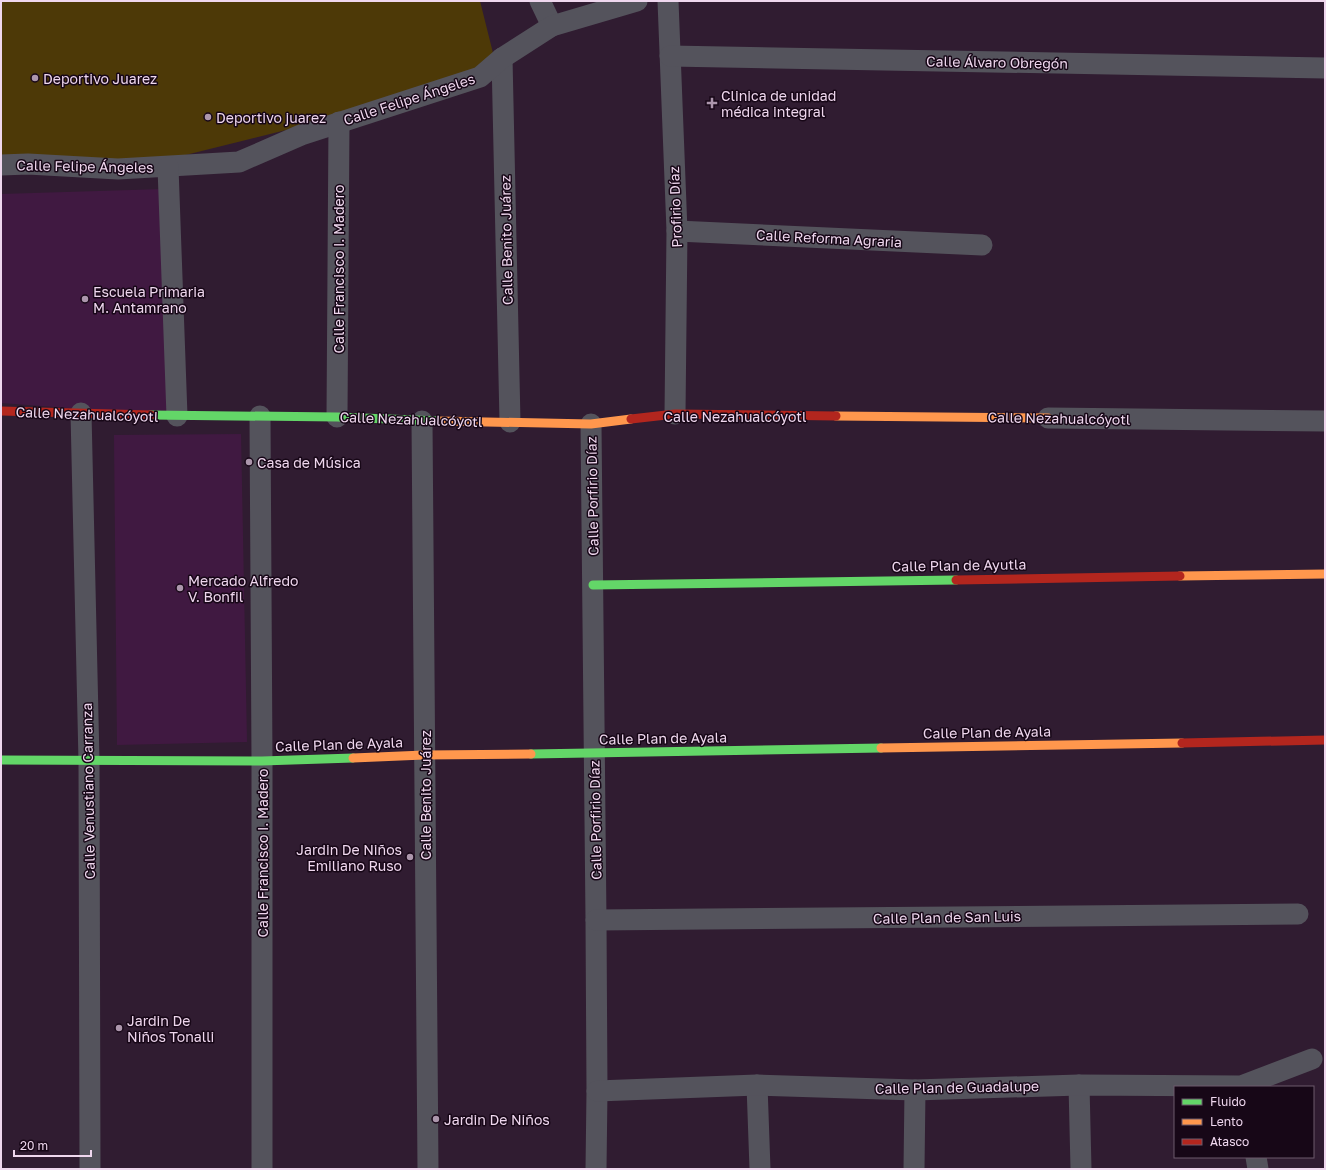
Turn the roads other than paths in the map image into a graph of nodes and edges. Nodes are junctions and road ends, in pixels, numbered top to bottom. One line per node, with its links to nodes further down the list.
1 (540, 1): 4 (street)
2 (638, 1): 4 (street, Calle Felipe Ángeles)
3 (668, 1): 5 (street, Profirio Díaz)
4 (552, 26): 6 (street, Calle Felipe Ángeles)
5 (670, 56): 7 (street, Calle Álvaro Obregón); 11 (street, Profirio Díaz)
6 (502, 58): 8 (street, Calle Felipe Ángeles); 22 (street, Calle Benito Juárez)
7 (1325, 68)
8 (339, 122): 10 (street, Calle Felipe Ángeles); 18 (street, Calle Francisco I. Madero)
9 (1, 164): 10 (street, Calle Felipe Ángeles)
10 (168, 167): 16 (street)
11 (677, 231): 12 (street, Calle Reforma Agraria); 15 (street, Profirio Díaz)
12 (982, 245)
13 (1, 411): 14 (street, Calle Nezahualcóyotl)
14 (81, 413): 16 (street, Calle Nezahualcóyotl); 30 (street, Calle Venustiano Carranza)
15 (675, 414): 19 (street, Calle Nezahualcóyotl); 23 (street, Calle Nezahualcóyotl)
16 (177, 416): 17 (street, Calle Nezahualcóyotl)
17 (260, 416): 18 (street, Calle Nezahualcóyotl); 31 (street, Calle Francisco I. Madero)
18 (338, 417): 20 (street, Calle Nezahualcóyotl)
19 (1048, 418): 21 (street, Calle Nezahualcóyotl)
20 (422, 421): 22 (street, Calle Nezahualcóyotl); 28 (street, Calle Benito Juárez)
21 (1325, 421)
22 (510, 422): 23 (street, Calle Nezahualcóyotl)
23 (591, 424): 25 (street, Calle Porfirio Díaz)
24 (1325, 574): 25 (street, Calle Plan de Ayutla)
25 (593, 585): 27 (street, Calle Porfirio Díaz)
26 (1325, 740): 27 (street, Calle Plan de Ayala)
27 (595, 753): 28 (street, Calle Plan de Ayala); 33 (street, Calle Porfirio Díaz)
28 (424, 755): 31 (street, Calle Plan de Ayala); 44 (street, Calle Benito Juárez)
29 (1, 760): 30 (street, Calle Plan de Ayala)
30 (89, 761): 31 (street, Calle Plan de Ayala); 42 (street, Calle Venustiano Carranza)
31 (262, 761): 43 (street, Calle Francisco I. Madero)
32 (1298, 914): 33 (street, Calle Plan de San Luis)
33 (596, 920): 40 (street, Calle Porfirio Díaz)
34 (1312, 1059): 38 (street, Calle Plan de Guadalupe)
35 (757, 1085): 39 (street, Calle Plan de Guadalupe); 40 (street, Calle Plan de Guadalupe); 46 (street)
36 (1080, 1085): 37 (street, Calle Plan de Guadalupe); 39 (street, Calle Plan de Guadalupe); 48 (street)
37 (1174, 1086)
38 (1244, 1086)
39 (915, 1090): 47 (street)
40 (597, 1091): 45 (street, Calle Porfirio Díaz)
41 (1256, 1158): 49 (street)
42 (90, 1169)
43 (262, 1169)
44 (428, 1169)
45 (596, 1169)
46 (760, 1169)
47 (914, 1169)
48 (1081, 1169)
49 (1258, 1169)

